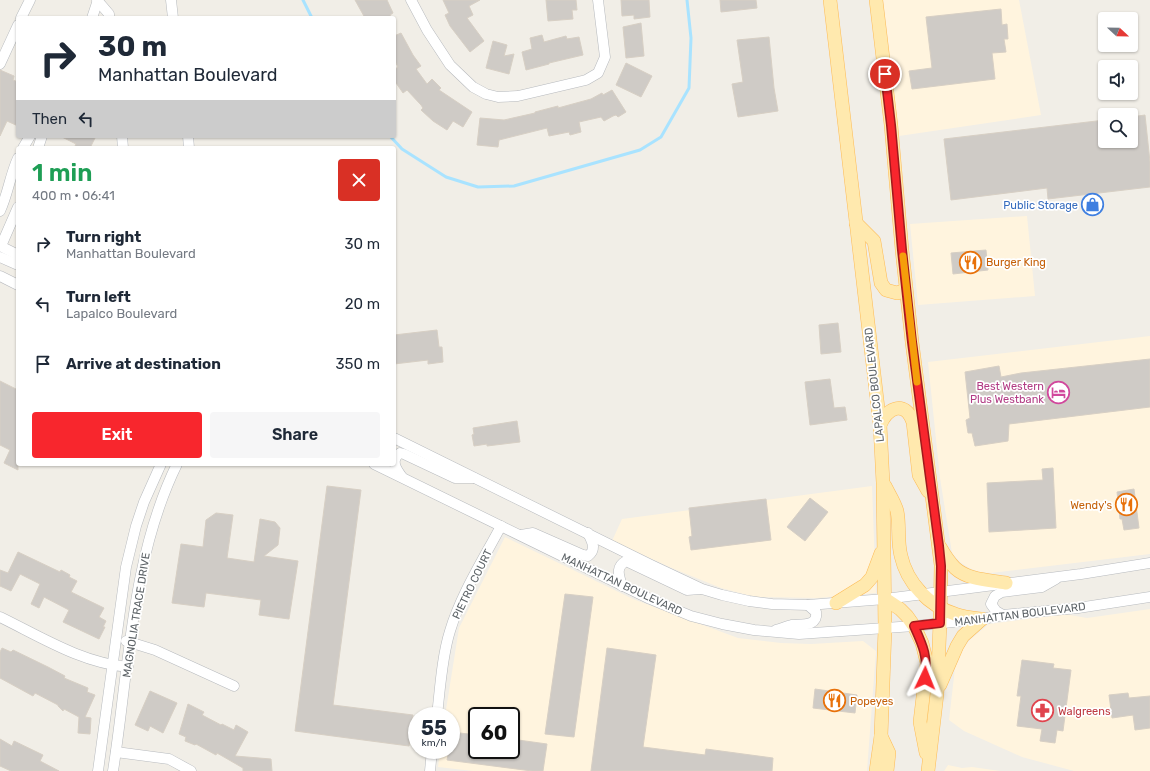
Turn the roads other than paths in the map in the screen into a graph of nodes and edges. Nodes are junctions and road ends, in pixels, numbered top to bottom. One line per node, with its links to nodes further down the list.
1 (30, 0): 8 (street)
2 (98, 0): 9 (street); 10 (street)
3 (171, 0): 11 (street)
4 (411, 0): 5 (street)
5 (598, 0)
6 (830, 0): 18 (main road, LAPALCO BOULEVARD)
7 (876, 0): 24 (main road)
8 (22, 16)
9 (93, 16)
10 (109, 16)
11 (173, 16)
12 (16, 29): 13 (street)
13 (0, 64)
14 (16, 163): 15 (street)
15 (14, 189): 16 (street)
16 (0, 211)
17 (16, 212): 19 (street)
18 (856, 223): 24 (main road); 25 (main road, LAPALCO BOULEVARD)
19 (0, 250): 20 (street); 21 (street)
20 (16, 254)
21 (16, 263)
22 (0, 276): 23 (street)
23 (16, 284)
24 (906, 290): 35 (main road)
25 (880, 425): 34 (main road, LAPALCO BOULEVARD); 35 (main road)
26 (396, 439): 33 (street)
27 (396, 456): 33 (street)
28 (159, 466): 60 (street, MAGNOLIA TRACE DRIVE)
29 (176, 466): 61 (street, MAGNOLIA TRACE DRIVE)
30 (378, 466): 32 (street, MANHATTAN BOULEVARD)
31 (395, 466): 32 (street)
32 (402, 478): 36 (street, MANHATTAN BOULEVARD)
33 (476, 478): 37 (street)
34 (883, 483): 39 (main road, LAPALCO BOULEVARD); 47 (main road)
35 (932, 498): 40 (main road)
36 (501, 526): 38 (street, MANHATTAN BOULEVARD); 66 (street, PIETRO COURT)
37 (588, 533): 38 (street); 45 (street)
38 (521, 535): 44 (street, MANHATTAN BOULEVARD)
39 (884, 543): 49 (main road, LAPALCO BOULEVARD); 50 (main road)
40 (939, 546): 43 (main road); 46 (main road)
41 (1150, 563): 42 (street)
42 (1059, 576): 43 (street); 53 (street)
43 (1006, 583): 46 (street)
44 (622, 586): 45 (street); 59 (street, MANHATTAN BOULEVARD)
45 (702, 589): 51 (street)
46 (941, 592): 47 (street); 52 (main road)
47 (922, 594): 49 (street); 52 (main road)
48 (1150, 597): 53 (street, MANHATTAN BOULEVARD)
49 (885, 599): 50 (street); 57 (main road); 58 (main road, LAPALCO BOULEVARD)
50 (836, 603): 51 (street)
51 (808, 605): 59 (street)
52 (940, 608): 55 (main road); 56 (main road)
53 (1003, 615): 55 (street, MANHATTAN BOULEVARD)
54 (0, 617): 62 (street)
55 (982, 619): 56 (street, MANHATTAN BOULEVARD); 65 (main road)
56 (940, 623): 57 (street, MANHATTAN BOULEVARD); 65 (main road)
57 (914, 626): 58 (street, MANHATTAN BOULEVARD); 70 (main road)
58 (885, 629): 59 (street, MANHATTAN BOULEVARD); 67 (main road, LAPALCO BOULEVARD)
59 (770, 632)
60 (116, 640): 61 (street); 62 (street, MAGNOLIA TRACE DRIVE)
61 (131, 642): 63 (street, MAGNOLIA TRACE DRIVE); 64 (street)
62 (112, 666): 63 (street); 71 (street, MAGNOLIA TRACE DRIVE)
63 (128, 667): 68 (street, MAGNOLIA TRACE DRIVE)
64 (234, 686)
65 (937, 694): 70 (main road)
66 (438, 707)
67 (881, 736): 75 (main road, LAPALCO BOULEVARD); 76 (main road)
68 (116, 752): 72 (street, MAGNOLIA TRACE DRIVE); 73 (street)
69 (431, 759): 74 (street)
70 (928, 767)
71 (98, 771)
72 (113, 771)
73 (191, 771)
74 (430, 771)
75 (876, 771)
76 (887, 771)

